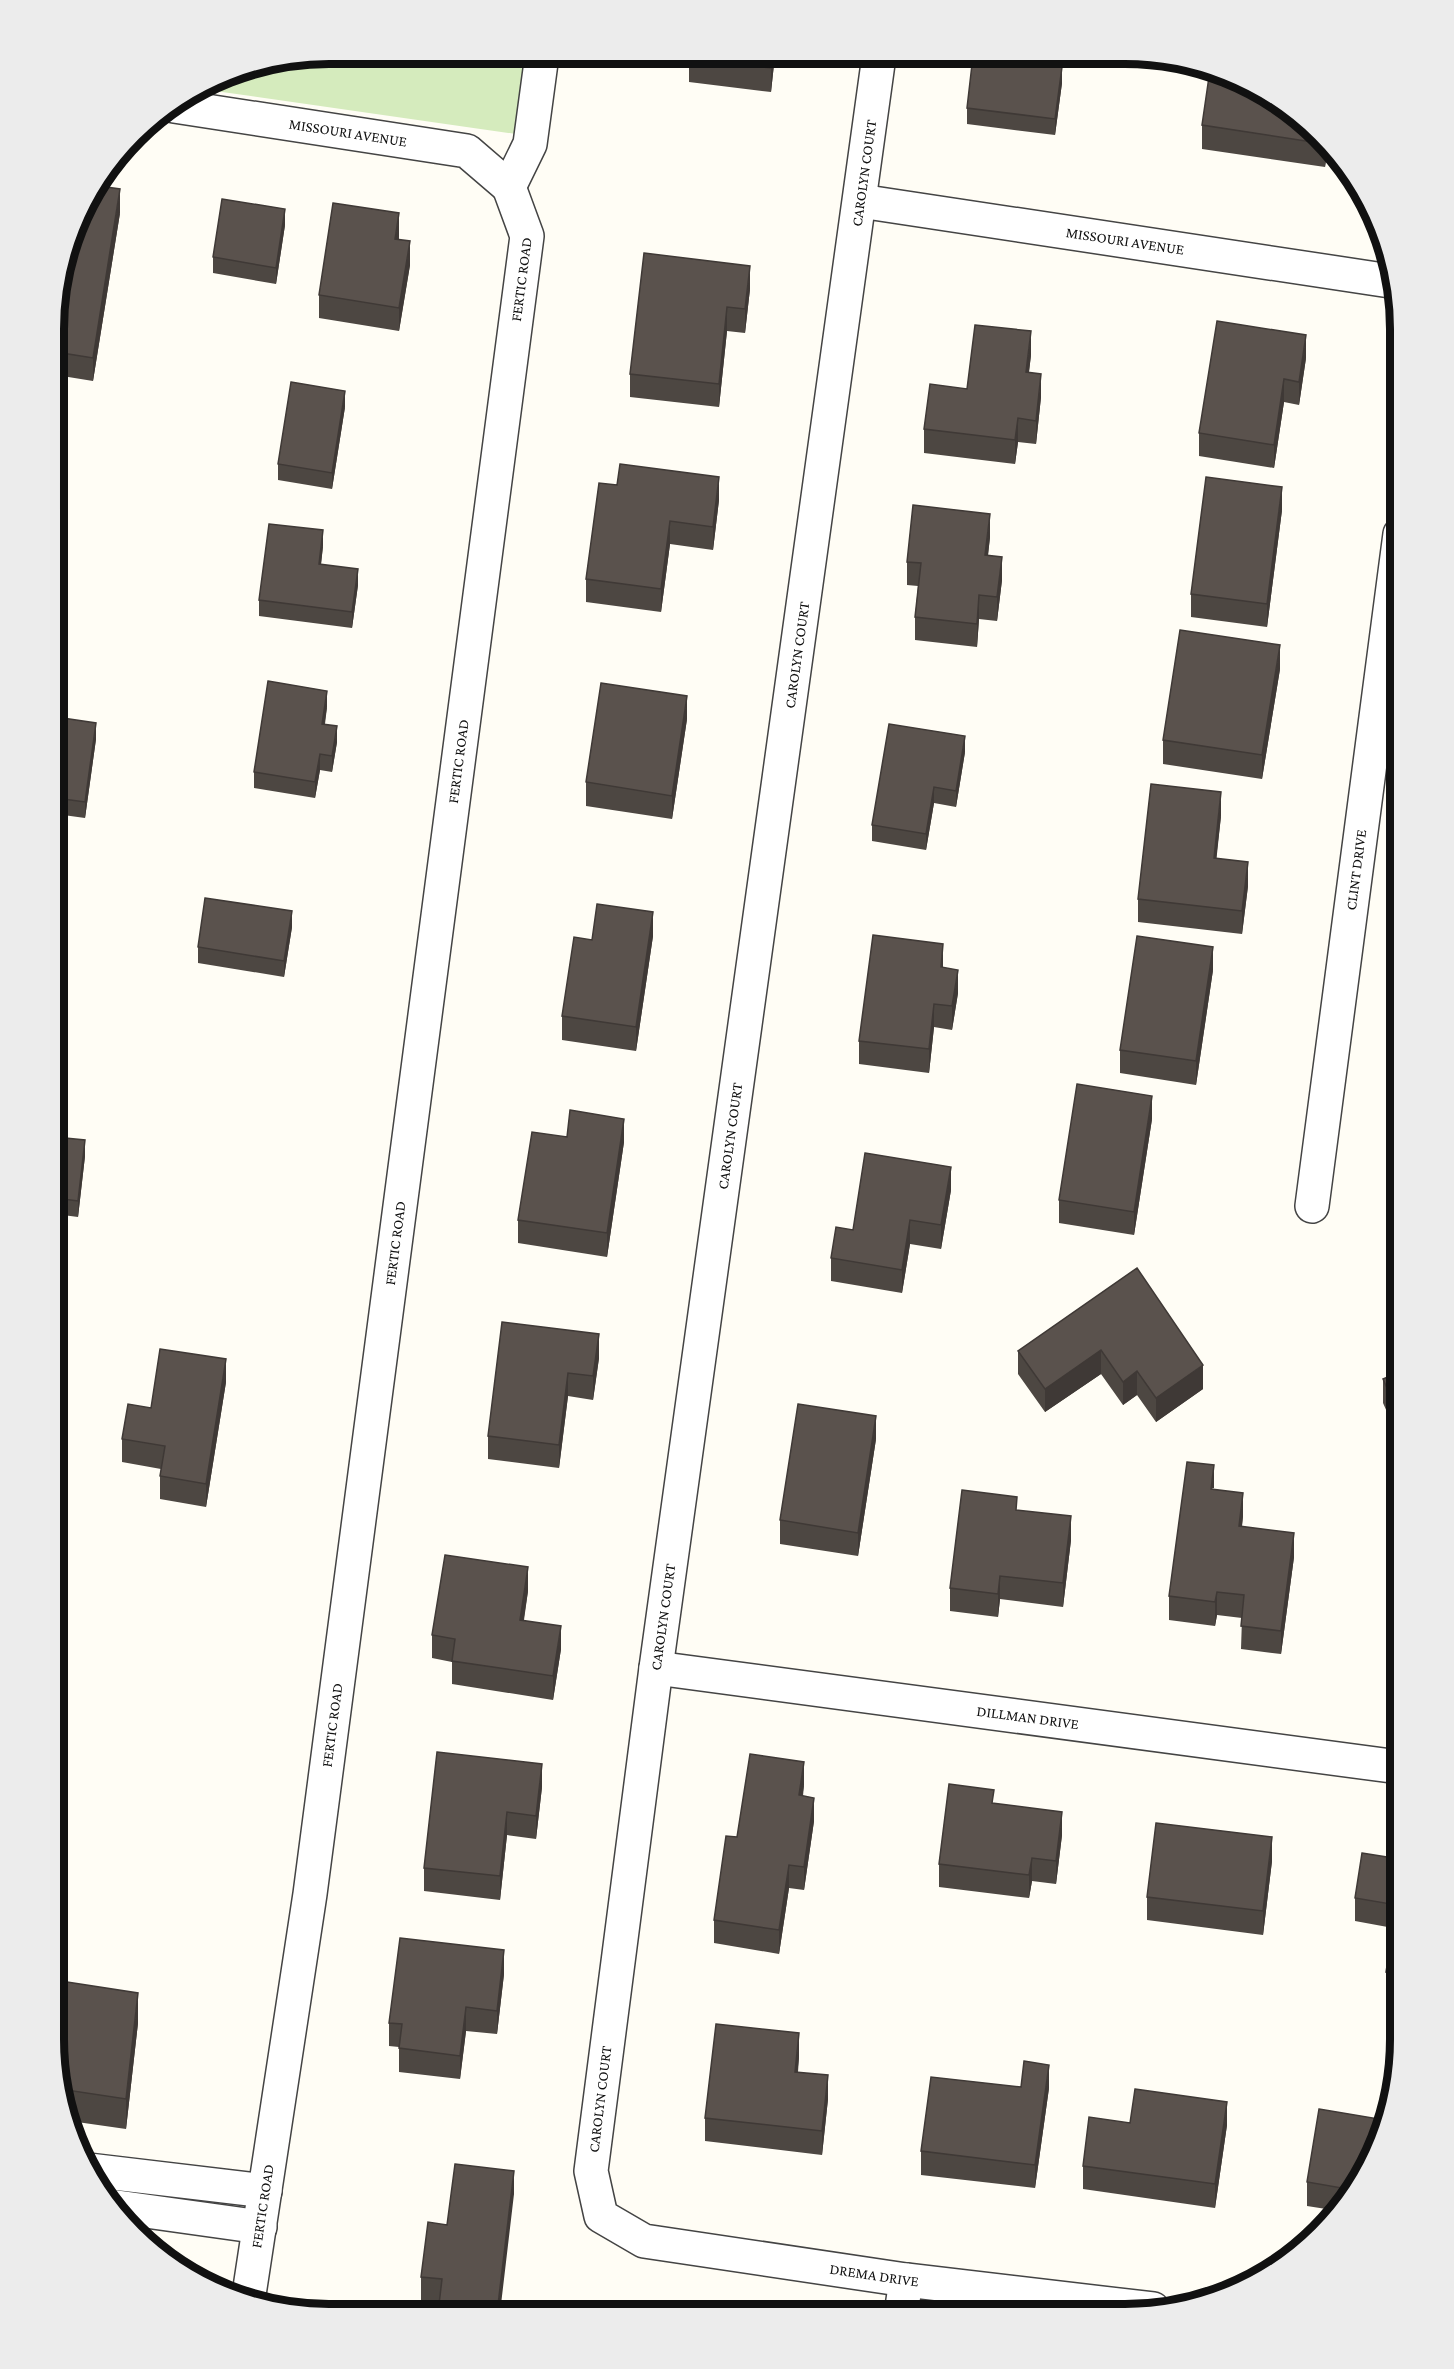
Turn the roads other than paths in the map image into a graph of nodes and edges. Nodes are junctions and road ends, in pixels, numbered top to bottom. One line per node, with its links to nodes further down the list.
1 (541, 64): 4 (street)
2 (878, 64): 5 (street, CAROLYN COURT)
3 (184, 108): 4 (street, MISSOURI AVENUE)
4 (509, 187): 12 (street, FERTIC ROAD)
5 (860, 201): 6 (street, MISSOURI AVENUE); 9 (street, CAROLYN COURT)
6 (1384, 280)
7 (1390, 610): 8 (street, CLINT DRIVE)
8 (1312, 1206)
9 (656, 1668): 10 (street, DILLMAN DRIVE); 14 (street, CAROLYN COURT)
10 (1390, 1766)
11 (100, 2171): 12 (street)
12 (265, 2191): 15 (street, FERTIC ROAD)
13 (125, 2208): 15 (street)
14 (601, 2216): 16 (street, DREMA DRIVE)
15 (260, 2227): 17 (street, FERTIC ROAD)
16 (906, 2280): 18 (street); 19 (street, DREMA DRIVE)
17 (250, 2292)
18 (902, 2304)
19 (1110, 2304)

